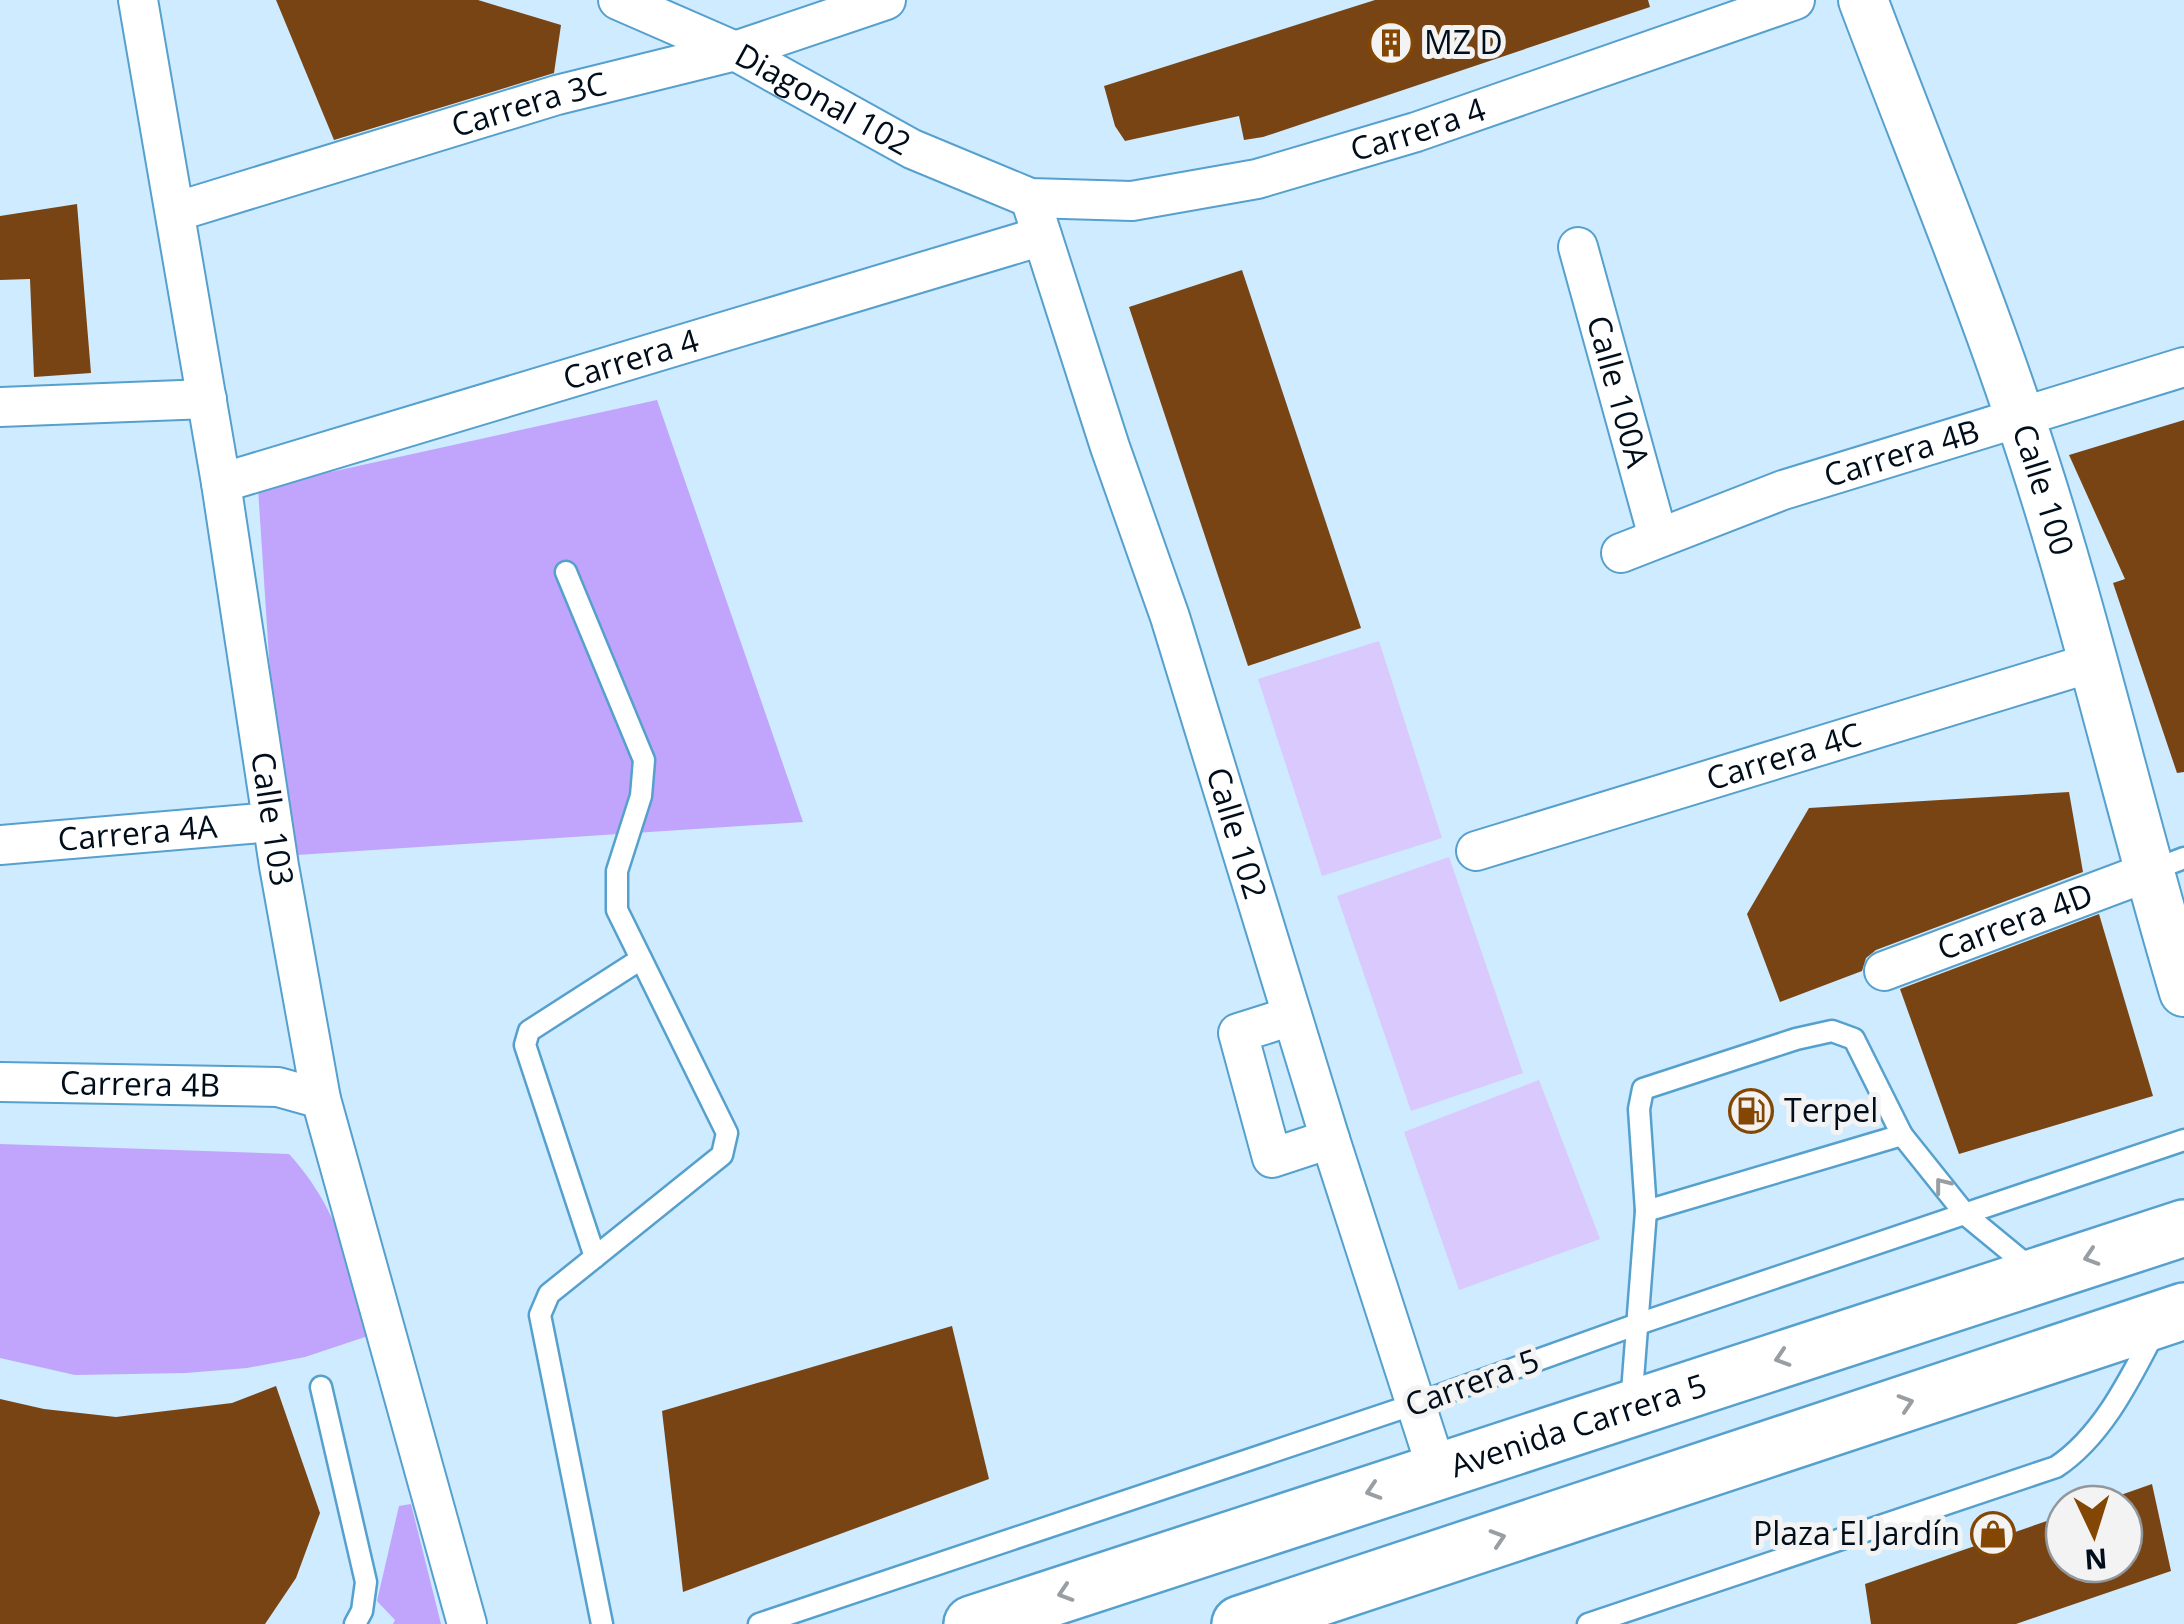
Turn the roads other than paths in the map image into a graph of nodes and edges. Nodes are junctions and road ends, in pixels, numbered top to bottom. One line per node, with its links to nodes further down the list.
1 (138, 0): 8 (street, Calle 103)
2 (618, 0): 6 (street, Diagonal 102)
3 (886, 0): 6 (street, Carrera 3C)
4 (1795, 0): 7 (street, Carrera 4)
5 (1863, 0): 14 (street, Calle 100)
6 (734, 51): 7 (street, Diagonal 102); 8 (street, Carrera 3C)
7 (1030, 198): 9 (street, Calle 102)
8 (175, 212): 12 (street, Calle 103)
9 (1042, 236): 15 (street, Carrera 4); 27 (street, Calle 102)
10 (1578, 247): 16 (street, Calle 100A)
11 (2184, 367): 14 (street, Carrera 4B)
12 (207, 399): 13 (street); 15 (street, Calle 103)
13 (0, 407)
14 (2020, 418): 16 (street, Carrera 4B); 19 (street, Calle 100)
15 (221, 484): 20 (street, Calle 103)
16 (1658, 538): 17 (street, Carrera 4B)
17 (1622, 553)
18 (566, 572): 24 (lane)
19 (2094, 662): 22 (street, Carrera 4C); 23 (street, Calle 100)
20 (272, 822): 21 (street, Carrera 4A); 29 (street, Calle 103)
21 (0, 845)
22 (1476, 851)
23 (2166, 865): 25 (street, Carrera 4D); 26 (street, Calle 100)
24 (641, 959): 36 (lane); 36 (lane)
25 (1884, 972)
26 (2184, 992)
27 (1292, 1016): 31 (street, Calle 102); 31 (street)
28 (0, 1082): 29 (street, Carrera 4B)
29 (320, 1098): 45 (street, Calle 103)
30 (1902, 1135): 33 (lane); 33 (lane); 34 (lane, one-way to 30)
31 (1330, 1139): 41 (street, Calle 102)
32 (2184, 1140): 34 (lane, Carrera 5)
33 (1646, 1211): 39 (lane)
34 (1966, 1215): 37 (lane); 39 (lane, Carrera 5)
35 (2184, 1228): 37 (main road, Avenida Carrera 5, one-way to 37)
36 (595, 1257): 46 (lane)
37 (2038, 1274): 42 (main road, Avenida Carrera 5, one-way to 42)
38 (2173, 1315): 49 (main road, one-way to 38); 50 (lane)
39 (1638, 1324): 41 (lane, Carrera 5); 42 (lane)
40 (321, 1387): 44 (lane)
41 (1416, 1404): 43 (street, Calle 102); 47 (lane, Carrera 5)
42 (1631, 1407): 43 (main road, Avenida Carrera 5)
43 (1437, 1470): 48 (main road, Avenida Carrera 5, one-way to 48)
44 (355, 1624)
45 (467, 1624)
46 (602, 1624)
47 (758, 1624)
48 (972, 1624)
49 (1240, 1624)
50 (1588, 1624)

